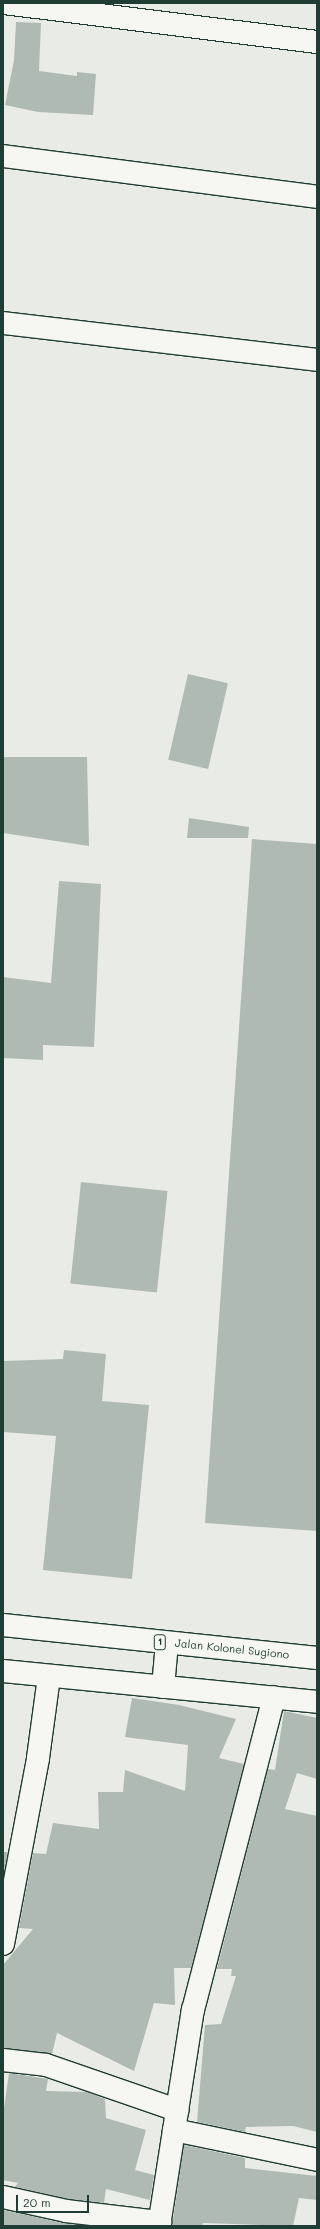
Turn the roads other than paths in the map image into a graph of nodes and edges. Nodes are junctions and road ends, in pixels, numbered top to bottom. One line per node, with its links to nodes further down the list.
1 (4, 3): 2 (main road); 3 (main road)
2 (3, 11)
3 (317, 42)
4 (3, 156): 5 (main road)
5 (317, 197)
6 (3, 323): 7 (main road)
7 (317, 360)
8 (3, 1625): 9 (main road, Jalan Kolonel Sugiono / 1)
9 (167, 1643): 10 (main road, Jalan Kolonel Sugiono / 1); 13 (main road)
10 (317, 1658)
11 (3, 1671): 12 (main road)
12 (48, 1677): 13 (main road); 16 (main road)
13 (163, 1687): 14 (main road)
14 (274, 1697): 15 (main road); 18 (main road)
15 (317, 1702)
16 (3, 1944)
17 (3, 2060): 18 (main road)
18 (175, 2120): 19 (main road); 21 (main road)
19 (317, 2160)
20 (3, 2197): 21 (main road)
21 (160, 2224)

